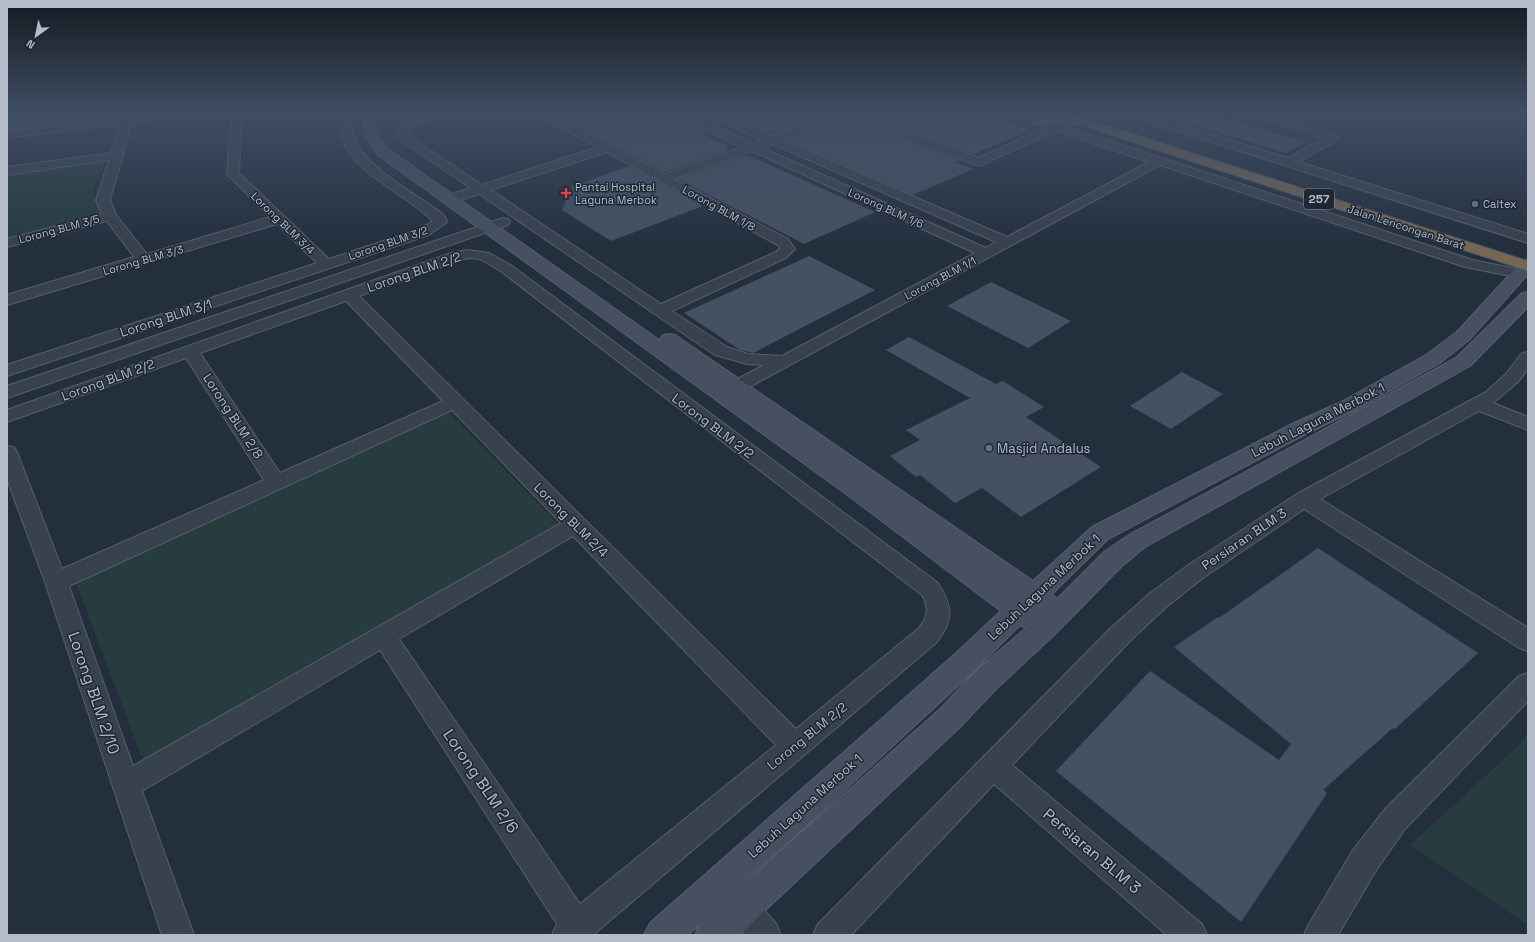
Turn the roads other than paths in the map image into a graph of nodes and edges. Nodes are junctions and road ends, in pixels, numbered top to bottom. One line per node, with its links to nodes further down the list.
1 (115, 156): 27 (street)
2 (108, 157): 22 (street)
3 (234, 157): 28 (street, Lorong BLM 3/4)
4 (359, 157): 36 (street, Lorong BLM 3/2)
5 (392, 157): 25 (street)
6 (408, 157): 25 (street)
7 (432, 157): 24 (street)
8 (580, 157): 24 (street)
9 (625, 157): 23 (street, Lorong BLM 1/8)
10 (725, 157): 23 (street)
11 (775, 157): 34 (street, Lorong BLM 1/6)
12 (811, 157): 32 (street, Lorong BLM 1/6)
13 (965, 157): 14 (street)
14 (990, 157)
15 (1147, 157): 20 (street)
16 (1190, 157): 37 (highway, Jalan Lencongan Barat / 257)
17 (1207, 157): 37 (highway, Jalan Lencongan Barat / 257)
18 (1270, 157): 21 (street)
19 (1299, 157): 21 (street)
20 (1159, 161): 32 (street, Lorong BLM 1/1); 37 (street)
21 (1289, 163): 26 (street)
22 (7, 171)
23 (665, 178): 41 (street, Lorong BLM 1/8)
24 (480, 189): 25 (street); 41 (street)
25 (457, 197): 29 (street)
26 (1430, 207): 30 (street); 31 (street)
27 (110, 216): 33 (street, Lorong BLM 3/5); 35 (street)
28 (279, 219): 35 (street, Lorong BLM 3/3); 36 (street, Lorong BLM 3/4)
29 (495, 225): 47 (street); 48 (street)
30 (1528, 233)
31 (1528, 239)
32 (1007, 242): 34 (street, Lorong BLM 1/1)
33 (7, 243)
34 (986, 254): 44 (street, Lorong BLM 1/1)
35 (143, 260): 40 (street, Lorong BLM 3/3)
36 (326, 264): 46 (street, Lorong BLM 3/1)
37 (1524, 268): 58 (street, Lebuh Laguna Merbok 1)
38 (348, 294): 42 (street, Lorong BLM 2/2); 49 (street, Lorong BLM 2/4); 63 (street, Lorong BLM 2/2)
39 (1528, 297): 59 (street, Lebuh Laguna Merbok 1)
40 (7, 300)
41 (660, 310): 43 (street)
42 (190, 351): 51 (street, Lorong BLM 2/2); 54 (street, Lorong BLM 2/8)
43 (721, 351): 44 (street); 47 (street)
44 (785, 361): 47 (street, Lorong BLM 1/1)
45 (1525, 366): 50 (street, Persiaran BLM 3)
46 (7, 371)
47 (737, 386): 58 (street)
48 (7, 392)
49 (455, 402): 54 (street); 56 (street, Lorong BLM 2/4)
50 (1478, 404): 52 (street); 55 (street, Persiaran BLM 3)
51 (7, 416)
52 (1528, 424)
53 (7, 452): 57 (street, Lorong BLM 2/10)
54 (276, 482): 57 (street)
55 (1304, 499): 61 (street); 64 (street, Persiaran BLM 3)
56 (576, 524): 60 (street); 63 (street, Lorong BLM 2/4)
57 (56, 582): 65 (street, Lorong BLM 2/10)
58 (1028, 603): 59 (street); 66 (street, Lebuh Laguna Merbok 1)
59 (1052, 620): 67 (street, Lebuh Laguna Merbok 1)
60 (384, 636): 65 (street); 68 (street, Lorong BLM 2/6)
61 (1528, 641)
62 (1528, 684): 75 (street)
63 (795, 746): 68 (street, Lorong BLM 2/2)
64 (993, 766): 73 (street, Persiaran BLM 3); 74 (street, Persiaran BLM 3)
65 (126, 785): 69 (street, Lorong BLM 2/10)
66 (721, 882): 67 (street); 70 (street, Lebuh Laguna Merbok 1)
67 (743, 908): 71 (street, Lebuh Laguna Merbok 1); 72 (street)
68 (573, 931)
69 (178, 935)
70 (662, 935)
71 (713, 935)
72 (765, 935)
73 (829, 935)
74 (1191, 935)
75 (1320, 935)

